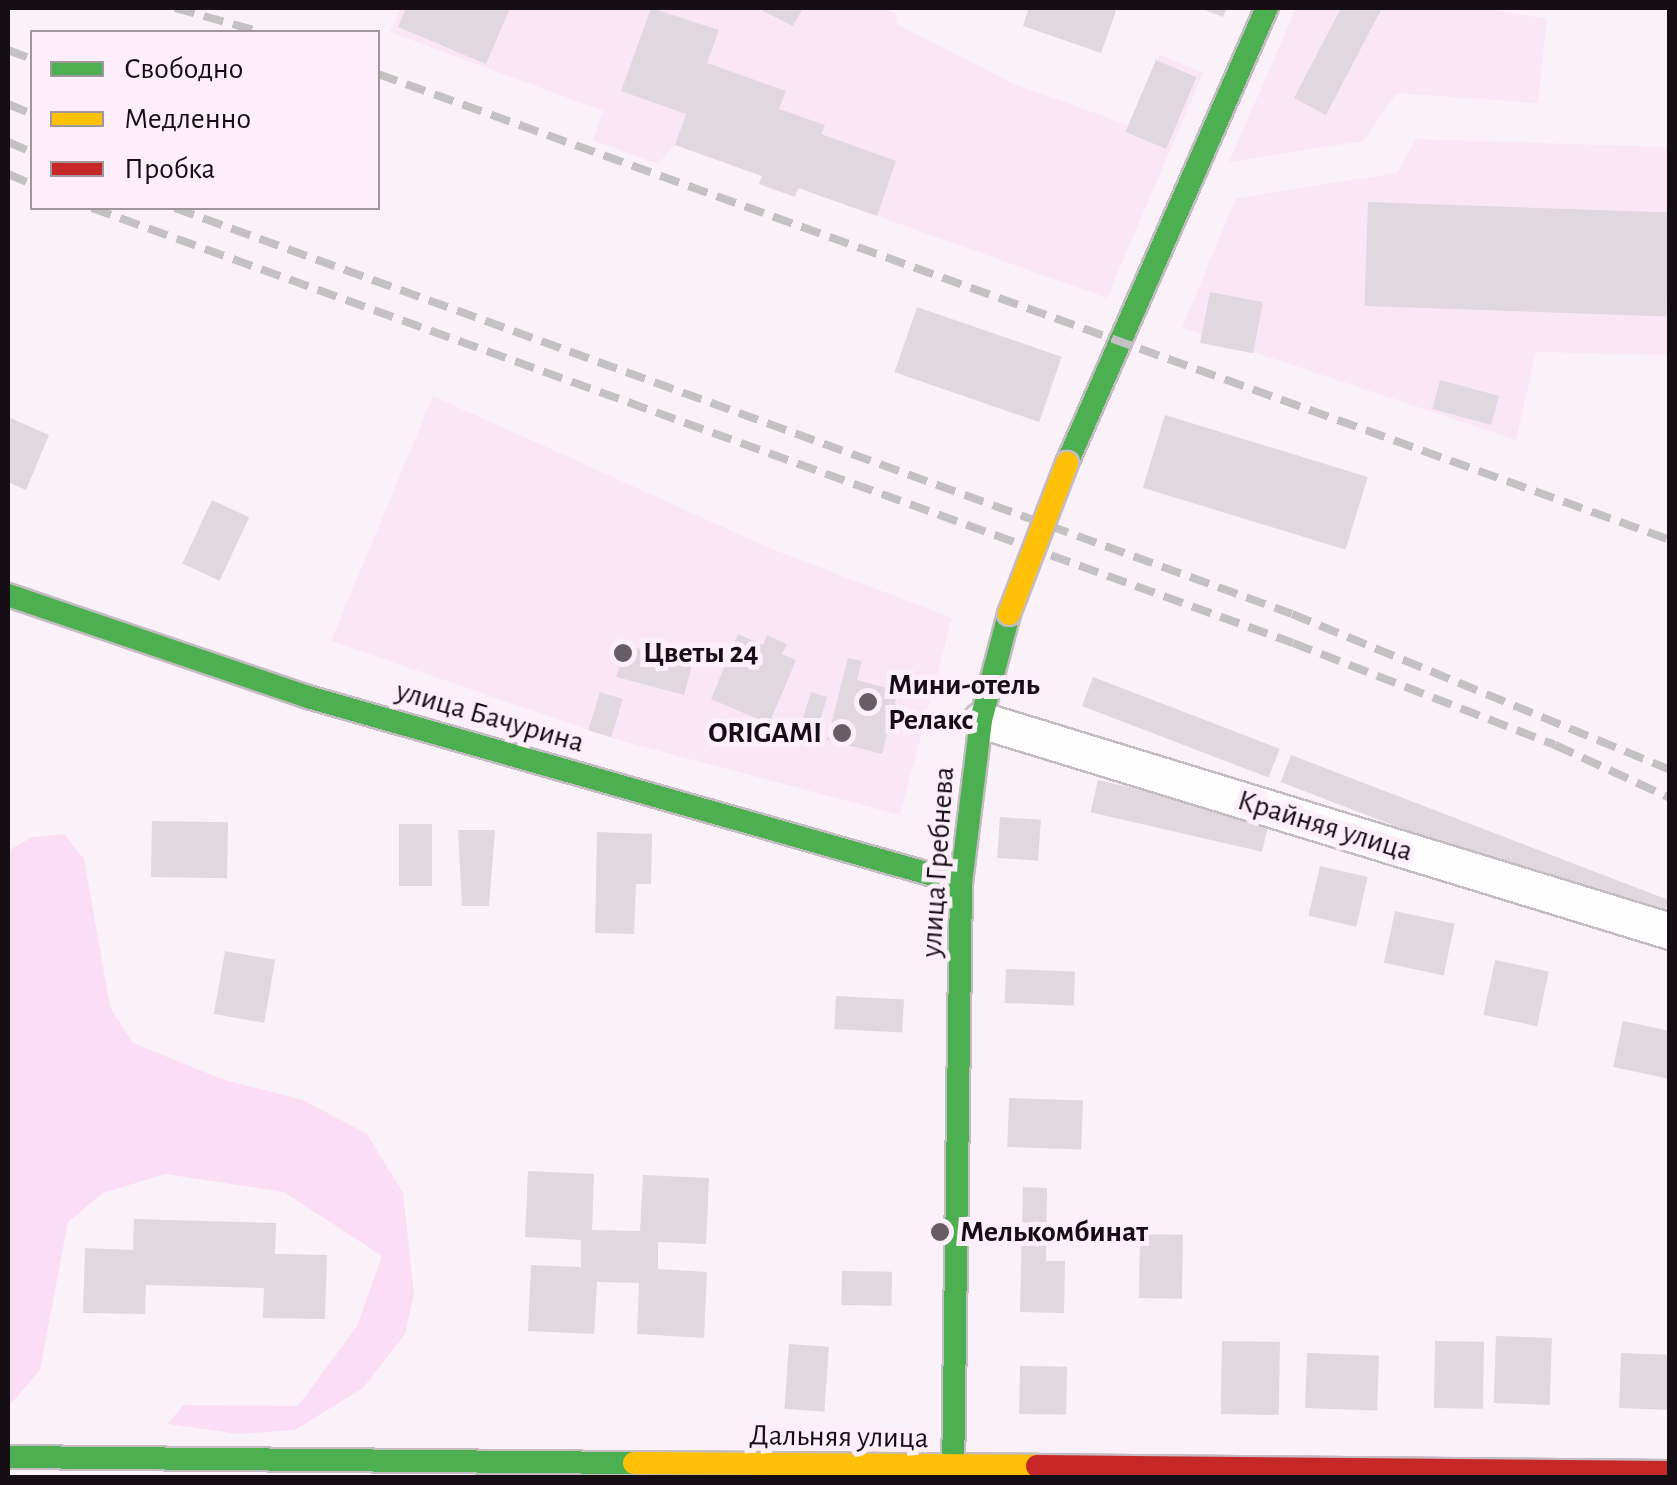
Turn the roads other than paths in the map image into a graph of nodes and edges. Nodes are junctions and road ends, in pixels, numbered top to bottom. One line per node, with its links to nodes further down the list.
1 (1267, 8): 3 (street, улица Гребнева, bridge)
2 (8, 595): 4 (street, улица Бачурина)
3 (981, 720): 4 (street, улица Гребнева); 5 (street, Крайняя улица)
4 (961, 883): 8 (street, улица Гребнева)
5 (1670, 932)
6 (8, 1457): 8 (street, Дальняя улица)
7 (1670, 1472): 8 (street, Дальняя улица)
8 (953, 1473)

